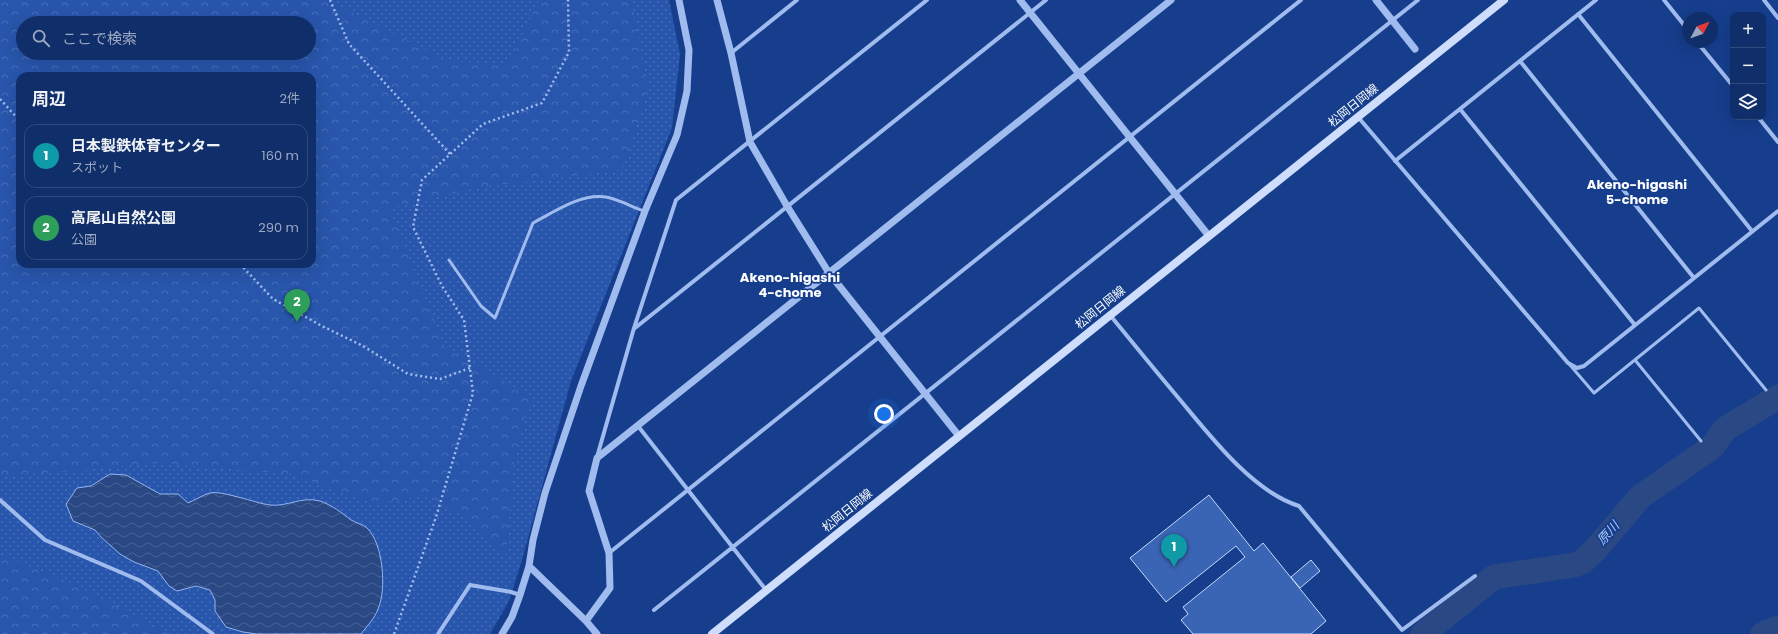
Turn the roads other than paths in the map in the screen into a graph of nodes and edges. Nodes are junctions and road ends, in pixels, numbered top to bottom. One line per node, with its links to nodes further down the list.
1 (679, 0): 36 (street)
2 (717, 0): 22 (street)
3 (797, 0): 22 (street)
4 (927, 0): 30 (street)
5 (1020, 0): 15 (street)
6 (1046, 0): 15 (street)
7 (1172, 0): 24 (street)
8 (1301, 0): 29 (street)
9 (1376, 0): 18 (street)
10 (1418, 0): 18 (street)
11 (1504, 0): 27 (main road, 松岡日岡線)
12 (1596, 0): 16 (street)
13 (1664, 0): 19 (street)
14 (1764, 0): 17 (street)
15 (1030, 13): 24 (street); 34 (street)
16 (1578, 14): 23 (street); 37 (street)
17 (1778, 18)
18 (1392, 21): 21 (street); 33 (street)
19 (1682, 22)
20 (1702, 48): 25 (street)
21 (1415, 49)
22 (731, 53): 30 (street)
23 (1520, 60): 26 (street); 41 (street)
24 (1079, 74): 29 (street); 40 (street)
25 (1731, 84)
26 (1460, 109): 32 (street); 43 (street)
27 (1357, 117): 32 (street); 38 (main road, 松岡日岡線)
28 (1760, 120): 31 (street)
29 (1130, 137): 33 (street); 45 (street)
30 (750, 142): 34 (street); 44 (street)
31 (1778, 142)
32 (1395, 161): 47 (street)
33 (1175, 194): 38 (street); 49 (street)
34 (787, 206): 40 (street); 44 (street)
35 (1778, 211): 37 (street)
36 (645, 212): 39 (lane); 58 (street)
37 (1752, 231): 41 (street)
38 (1209, 236): 42 (main road, 松岡日岡線)
39 (449, 260)
40 (829, 273): 45 (street); 50 (street)
41 (1694, 278): 43 (street)
42 (1110, 315): 51 (main road, 松岡日岡線); 59 (street)
43 (1635, 325): 47 (street)
44 (634, 328): 53 (street)
45 (879, 337): 49 (street); 54 (street)
46 (1635, 360): 47 (lane); 48 (lane); 52 (lane)
47 (1568, 363)
48 (1766, 390)
49 (925, 394): 51 (street); 56 (street)
50 (638, 426): 53 (street); 54 (street)
51 (958, 436): 60 (main road, 松岡日岡線)
52 (1701, 441)
53 (597, 458): 57 (street)
54 (688, 490): 56 (street); 57 (street)
55 (0, 500): 64 (street)
56 (733, 548): 60 (street); 62 (street)
57 (609, 553): 63 (street)
58 (529, 566): 61 (street); 63 (street)
59 (1475, 576)
60 (766, 590): 68 (main road, 松岡日岡線)
61 (520, 595): 65 (street); 66 (street)
62 (654, 610)
63 (586, 621): 67 (street)
64 (213, 634)
65 (438, 634)
66 (502, 634)
67 (597, 634)
68 (712, 634)

